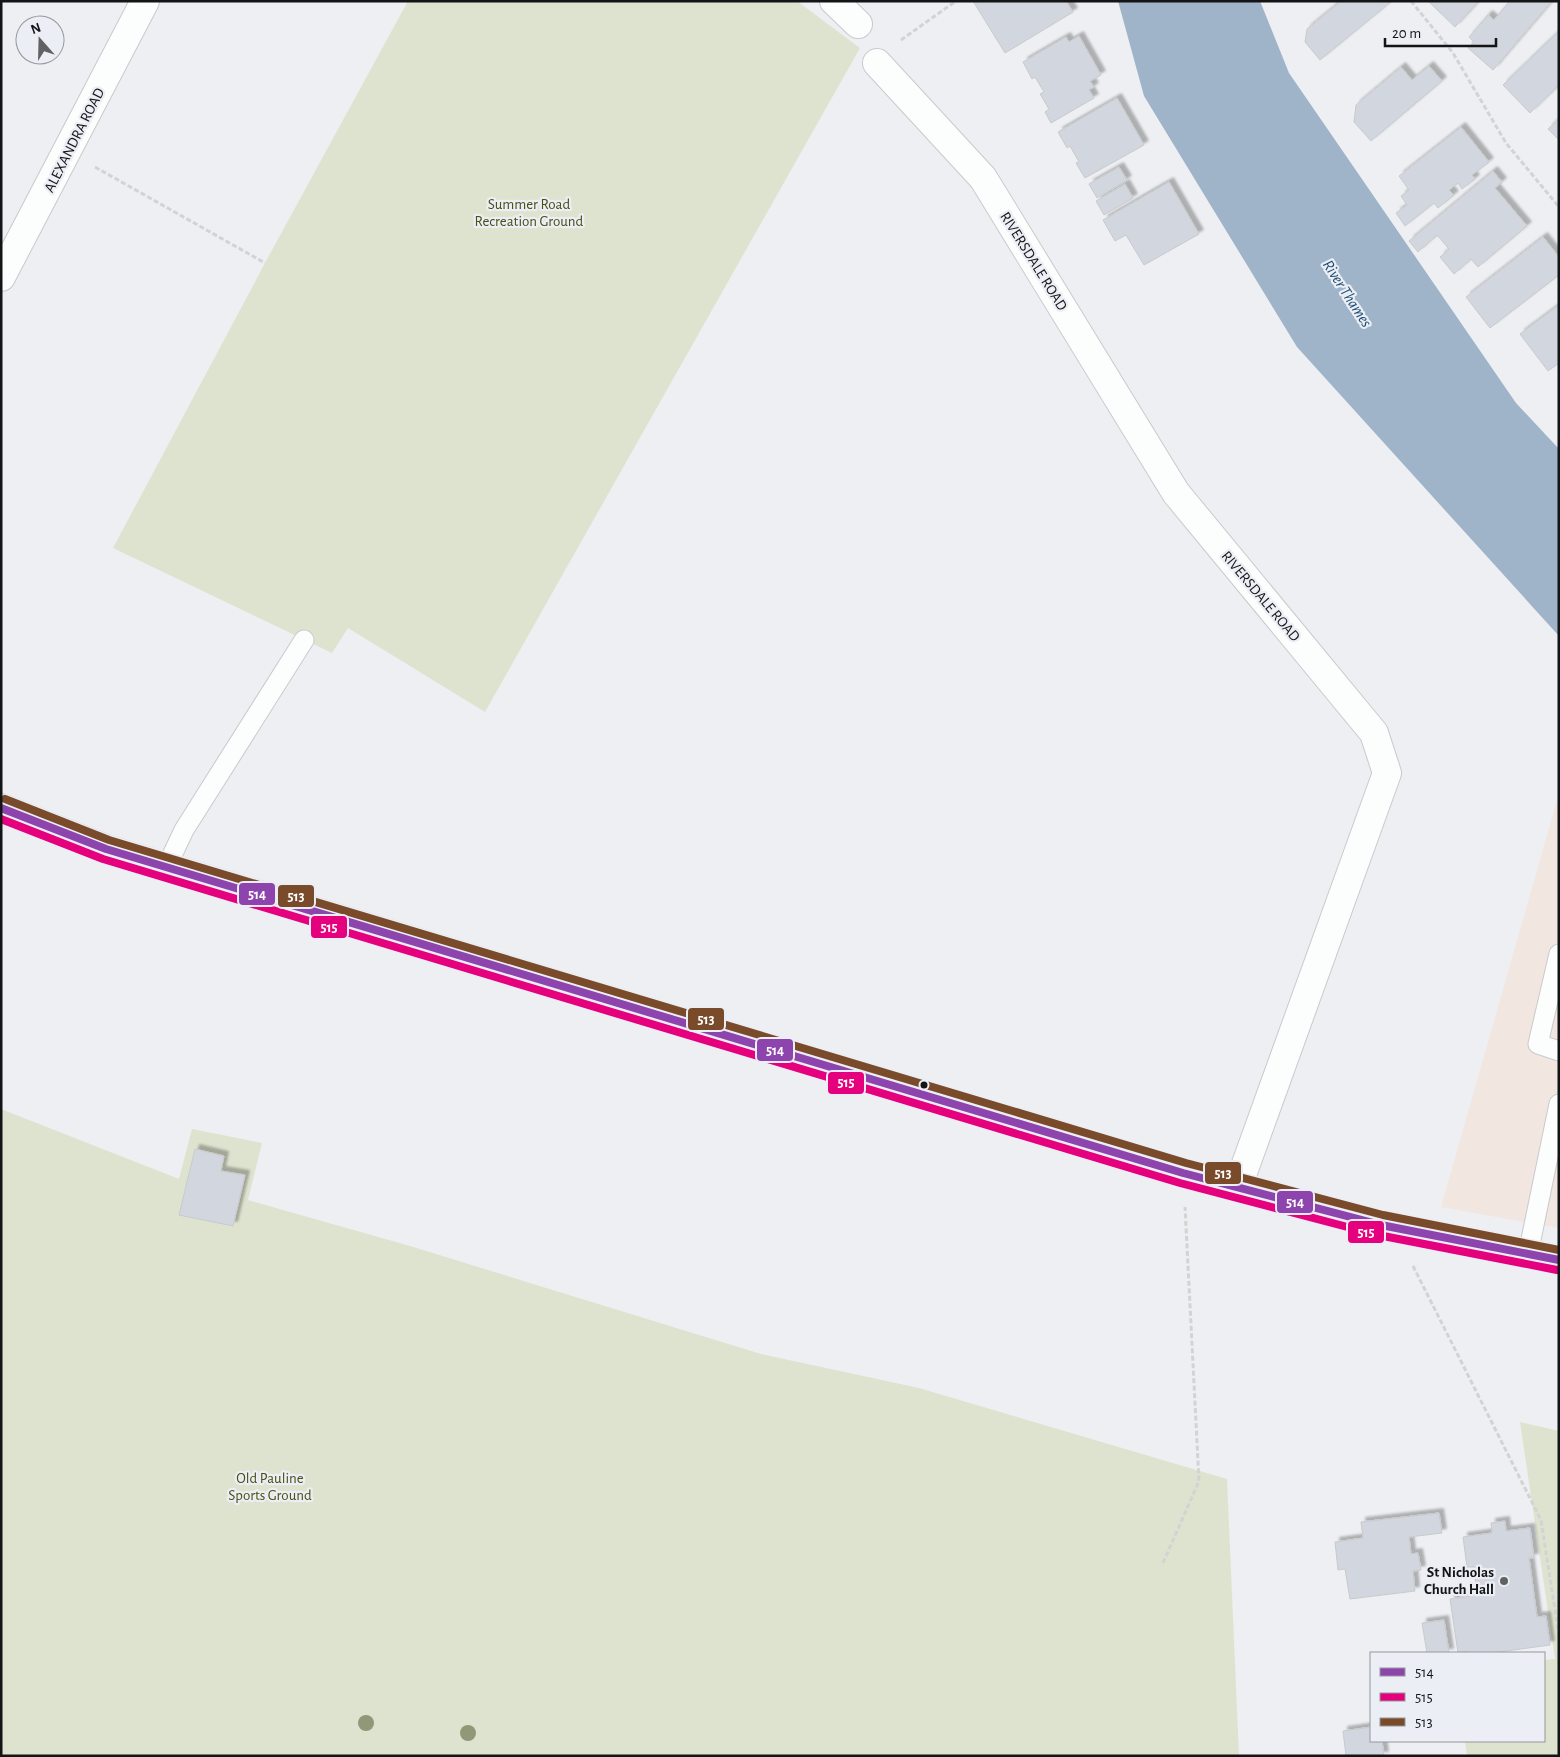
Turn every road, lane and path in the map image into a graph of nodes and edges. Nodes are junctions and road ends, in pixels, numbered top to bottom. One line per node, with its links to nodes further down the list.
1 (145, 1): 7 (street, ALEXANDRA ROAD)
2 (834, 1): 5 (street)
3 (956, 1): 6 (path)
4 (1411, 1): 8 (path)
5 (858, 24)
6 (877, 63): 18 (street, RIVERSDALE ROAD)
7 (68, 152): 9 (path); 10 (street, ALEXANDRA ROAD)
8 (1559, 207)
9 (265, 263)
10 (1, 277)
11 (304, 640): 13 (lane)
12 (1, 808): 13 (street)
13 (166, 868): 17 (street)
14 (1559, 954): 15 (lane)
15 (1559, 1051)
16 (1559, 1104): 20 (lane)
17 (1183, 1173): 18 (street); 22 (path)
18 (1238, 1186): 19 (street)
19 (1414, 1232): 20 (street); 23 (path)
20 (1528, 1254): 21 (street)
21 (1559, 1260)
22 (1163, 1563)
23 (1559, 1636)

